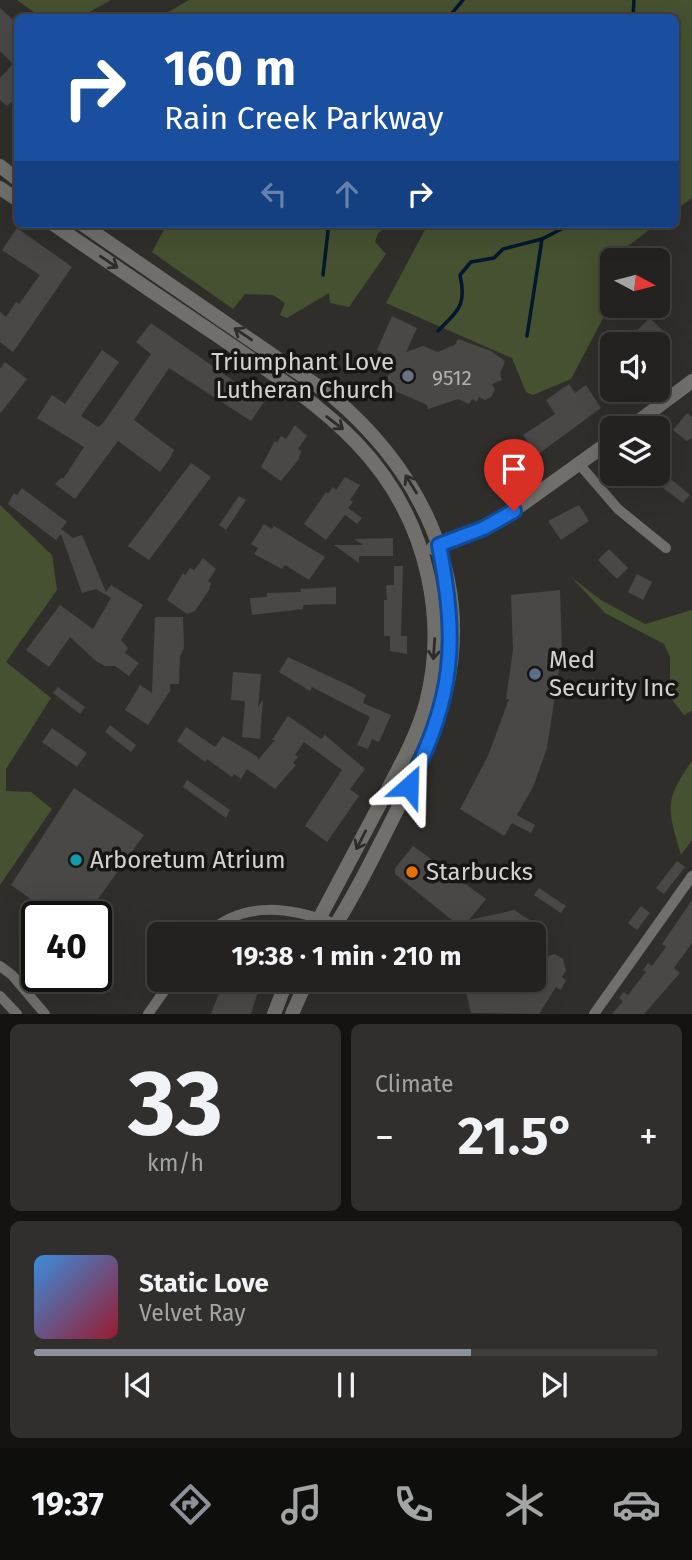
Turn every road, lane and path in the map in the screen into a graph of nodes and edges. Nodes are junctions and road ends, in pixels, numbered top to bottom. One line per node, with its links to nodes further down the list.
1 (0, 166): 2 (street)
2 (14, 177)
3 (59, 228): 11 (street, one-way to 11)
4 (88, 228): 9 (street, one-way to 4)
5 (692, 381): 6 (street)
6 (645, 416)
7 (600, 449): 8 (street)
8 (580, 465): 9 (street); 10 (street)
9 (439, 545): 11 (street); 13 (street)
10 (666, 548)
11 (422, 552): 12 (street, one-way to 12)
12 (429, 689): 13 (street); 15 (street, one-way to 15)
13 (446, 693): 19 (street)
14 (692, 876): 30 (street)
15 (321, 918): 16 (street); 17 (street); 18 (street)
16 (227, 922)
17 (318, 922)
18 (325, 922)
19 (337, 922)
20 (0, 966): 26 (street)
21 (164, 992): 27 (street)
22 (282, 992): 28 (street)
23 (302, 992): 29 (street)
24 (0, 996): 25 (street)
25 (17, 1014)
26 (45, 1014)
27 (148, 1014)
28 (274, 1014)
29 (292, 1014)
30 (594, 1014)

